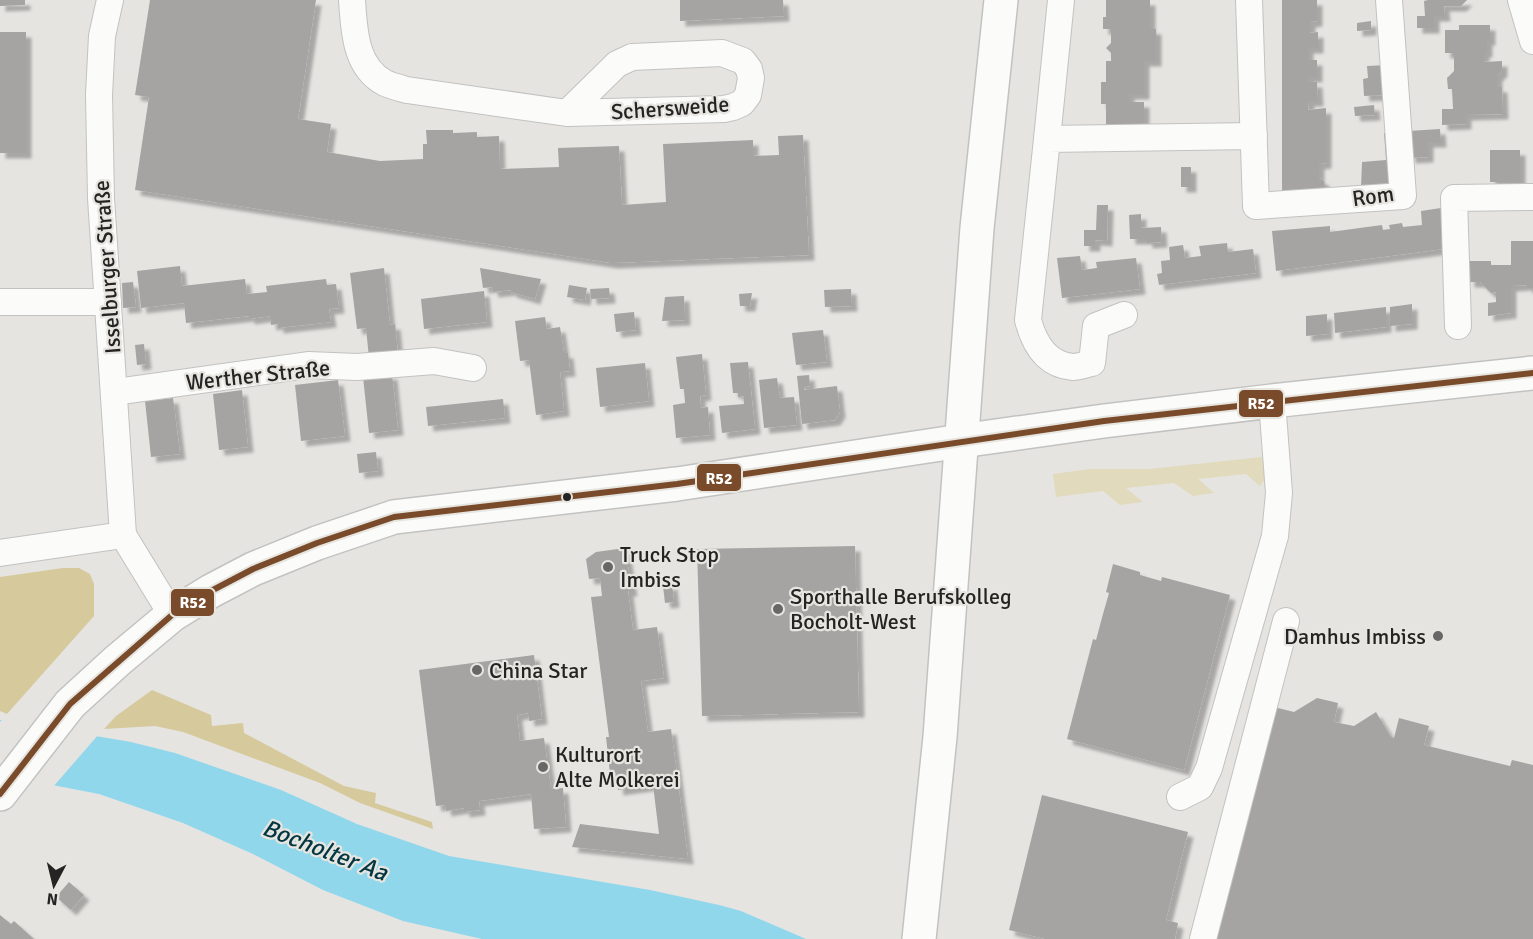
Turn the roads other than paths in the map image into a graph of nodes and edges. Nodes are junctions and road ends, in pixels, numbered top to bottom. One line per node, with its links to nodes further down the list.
1 (110, 0): 13 (street, Isselburger Straße)
2 (352, 0): 9 (street, Schersweide)
3 (1001, 0): 21 (main road)
4 (1061, 0): 11 (street)
5 (1249, 0): 10 (street, Rom)
6 (1389, 0): 10 (street, Rom)
7 (1521, 0): 8 (street)
8 (1533, 41)
9 (567, 113): 9 (street, Schersweide)
10 (1254, 136): 11 (street)
11 (1047, 139): 15 (street)
12 (1533, 197): 16 (street)
13 (108, 302): 14 (street); 19 (street, Isselburger Straße)
14 (0, 303)
15 (1124, 315)
16 (1458, 326)
17 (473, 368): 19 (street, Werther Straße)
18 (1533, 374): 20 (main road)
19 (115, 392): 22 (street, Isselburger Straße)
20 (1272, 401): 21 (main road); 27 (street)
21 (961, 441): 24 (main road); 28 (main road)
22 (123, 535): 23 (street); 24 (street)
23 (0, 553)
24 (172, 615): 26 (main road)
25 (1286, 621): 29 (street)
26 (0, 794)
27 (1180, 797)
28 (920, 933)
29 (1203, 939)

